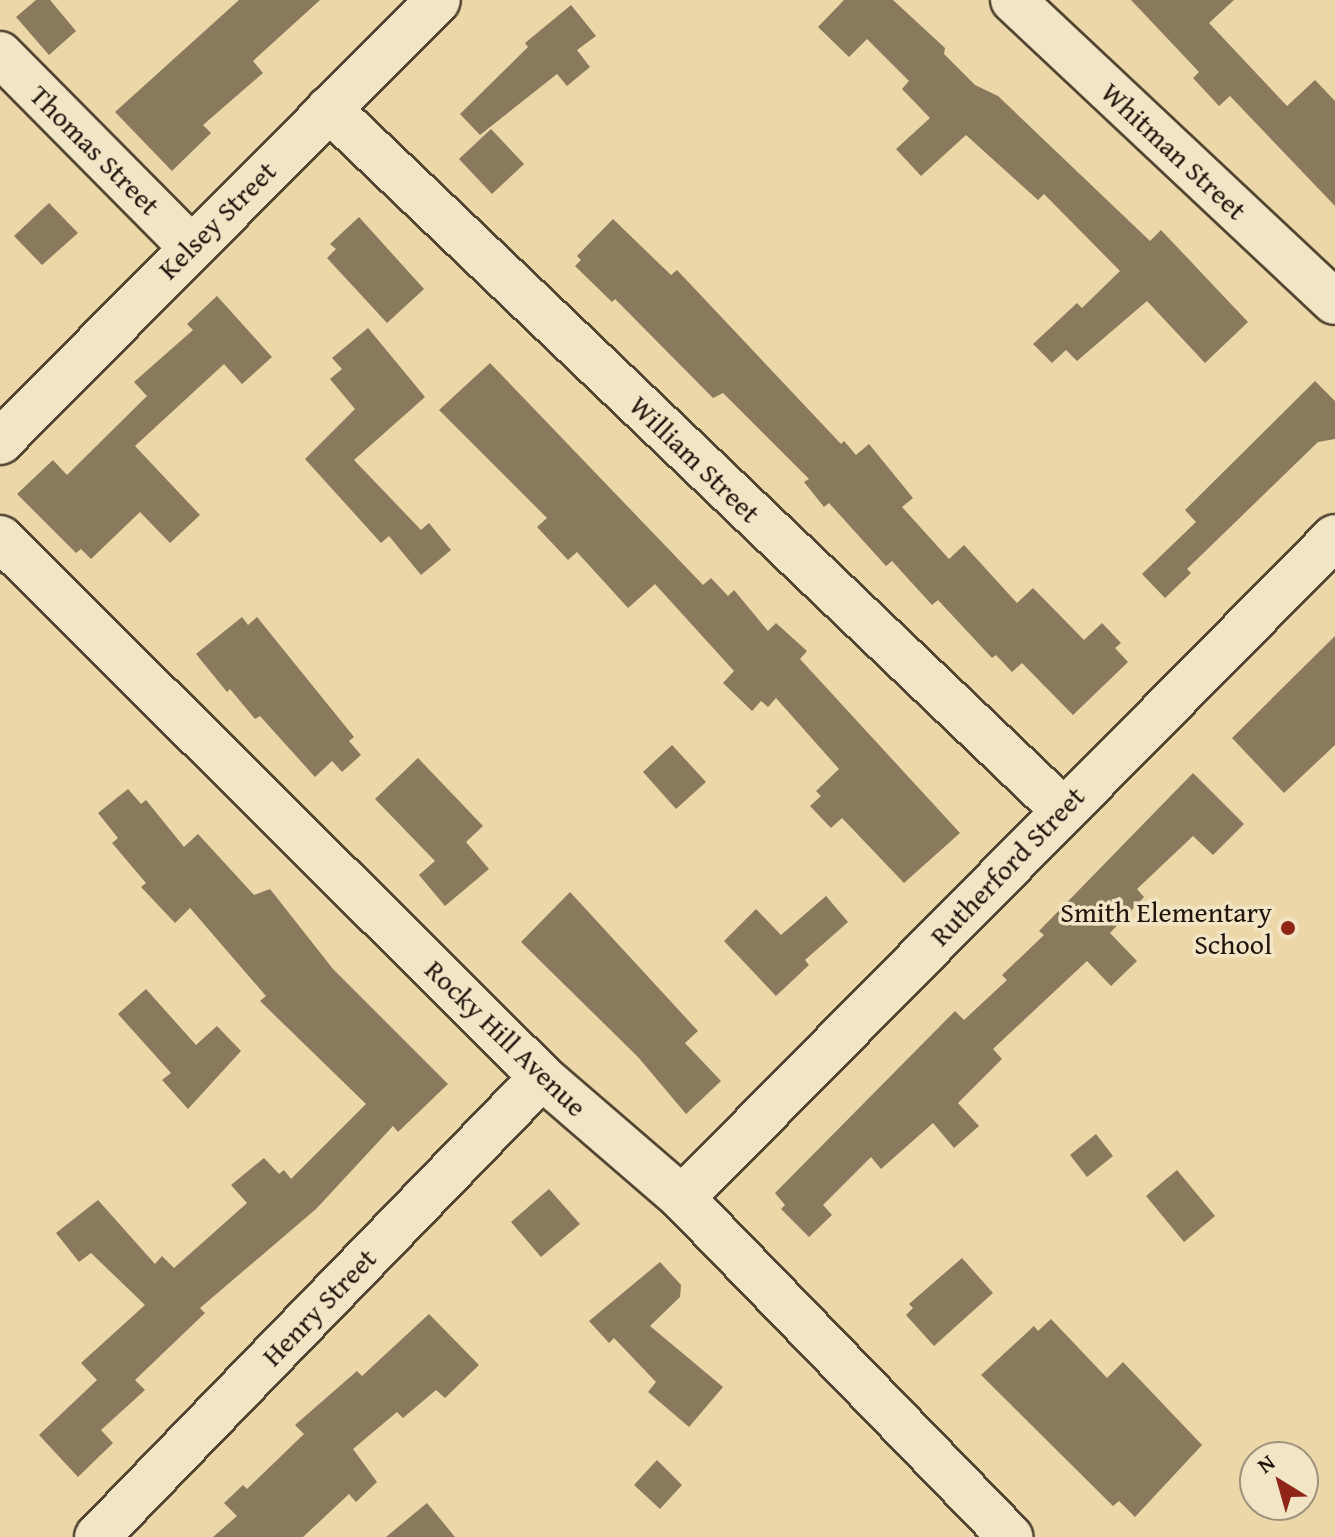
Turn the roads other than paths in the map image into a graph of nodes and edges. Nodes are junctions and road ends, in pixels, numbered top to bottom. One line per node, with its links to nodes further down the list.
1 (438, 0): 4 (street, Kelsey Street)
2 (1013, 0): 6 (street, Whitman Street)
3 (0, 54): 5 (street, Thomas Street)
4 (329, 109): 5 (street, Kelsey Street); 10 (street, William Street)
5 (190, 246): 7 (street, Kelsey Street)
6 (1335, 302)
7 (0, 442)
8 (1335, 537): 10 (street, Rutherford Street)
9 (0, 538): 11 (street, Rocky Hill Avenue)
10 (1062, 809): 12 (street, Rutherford Street)
11 (542, 1077): 12 (street, Rocky Hill Avenue); 13 (street, Henry Street)
12 (682, 1198): 14 (street, Rocky Hill Avenue)
13 (97, 1537)
14 (1011, 1537)

